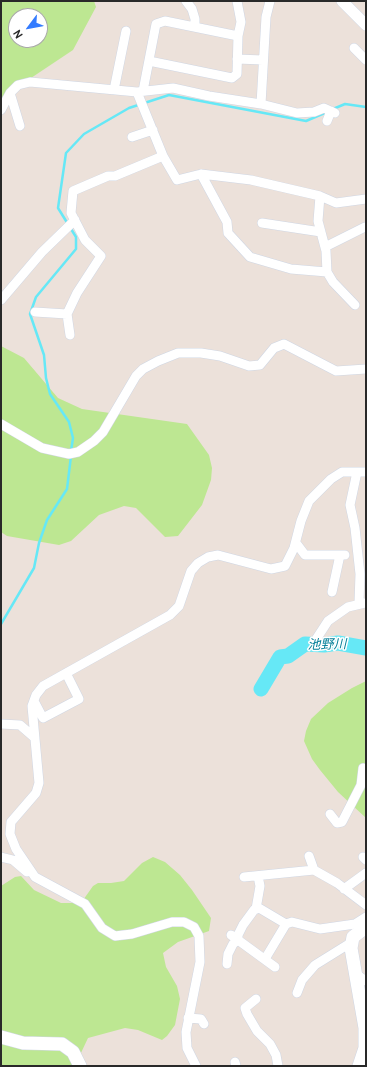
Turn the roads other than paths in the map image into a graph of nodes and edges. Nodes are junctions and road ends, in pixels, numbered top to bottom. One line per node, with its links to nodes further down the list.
1 (186, 1): 6 (street)
2 (237, 1): 8 (street)
3 (270, 1): 12 (street)
4 (342, 1): 5 (street)
5 (366, 25)
6 (195, 27): 8 (street); 11 (street)
7 (126, 31): 14 (street)
8 (238, 36): 10 (street)
9 (354, 48): 13 (street)
10 (237, 59): 11 (street); 12 (street)
11 (149, 60): 15 (street)
12 (263, 60): 17 (street)
13 (366, 60)
14 (114, 90): 15 (street); 16 (street)
15 (140, 91): 17 (street); 21 (street)
16 (10, 93): 18 (street); 20 (street)
17 (261, 104): 19 (street)
18 (1, 110)
19 (327, 121)
20 (20, 126)
21 (153, 130): 22 (street); 23 (street)
22 (132, 137)
23 (163, 156): 24 (street); 27 (street)
24 (201, 174): 25 (street); 32 (street)
25 (320, 196): 26 (street); 30 (street)
26 (366, 199)
27 (75, 220): 33 (street); 36 (street)
28 (262, 223): 30 (street)
29 (364, 227): 31 (street)
30 (321, 232): 31 (street)
31 (325, 247): 32 (street)
32 (327, 272): 34 (street)
33 (1, 300)
34 (355, 305)
35 (35, 312): 36 (street)
36 (67, 314): 37 (street)
37 (70, 335)
38 (366, 368): 39 (street)
39 (1, 424)
40 (362, 472): 41 (street); 43 (street)
41 (296, 543): 42 (street); 45 (street)
42 (332, 592)
43 (362, 603): 44 (street)
44 (314, 641)
45 (66, 674): 46 (street); 46 (street)
46 (34, 701): 48 (street)
47 (1, 724): 48 (street)
48 (35, 738): 56 (street)
49 (361, 768): 50 (street)
50 (330, 814)
51 (308, 856): 53 (street)
52 (1, 857): 56 (street)
53 (314, 870): 55 (street); 58 (street)
54 (366, 873): 58 (street)
55 (258, 876): 57 (street); 60 (street)
56 (35, 877): 73 (street)
57 (244, 877)
58 (344, 889): 59 (street)
59 (366, 905)
60 (256, 909): 62 (street); 64 (street)
61 (366, 917): 62 (street)
62 (286, 924): 66 (street)
63 (366, 927): 65 (main road)
64 (235, 938): 66 (street); 67 (street)
65 (352, 942): 69 (main road); 70 (street)
66 (265, 959): 68 (street)
67 (227, 964)
68 (275, 967)
69 (361, 977): 72 (main road)
70 (297, 993)
71 (256, 999): 78 (street)
72 (365, 1015): 79 (main road)
73 (188, 1018): 74 (street); 77 (street)
74 (204, 1024)
75 (1, 1037): 76 (main road)
76 (80, 1066)
77 (196, 1066)
78 (278, 1066)
79 (359, 1066)

